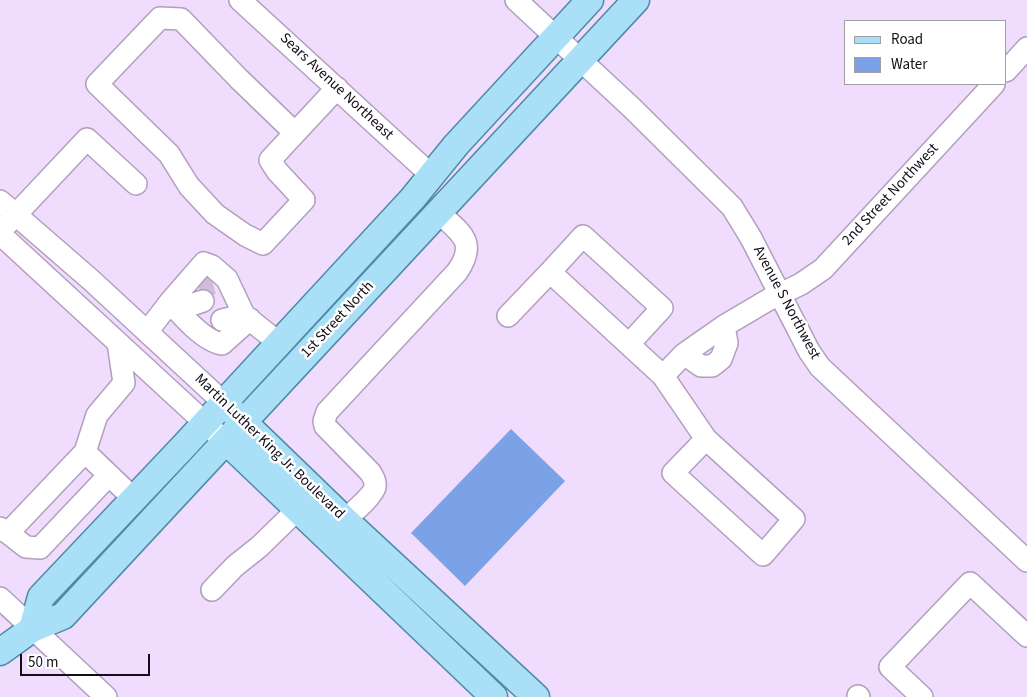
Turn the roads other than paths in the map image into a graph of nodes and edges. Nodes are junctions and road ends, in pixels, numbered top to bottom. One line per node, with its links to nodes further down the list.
1 (240, 0): 10 (street, Sears Avenue Northeast)
2 (516, 0): 5 (street, Avenue S Northwest)
3 (590, 0): 5 (main road, 1st Street North)
4 (636, 0): 7 (main road, 1st Street North)
5 (555, 36): 7 (street, Avenue S Northwest); 12 (main road, 1st Street North)
6 (1027, 48): 8 (street)
7 (579, 60): 15 (main road, 1st Street North); 20 (street, Avenue S Northwest)
8 (1007, 70)
9 (993, 85): 20 (street, 2nd Street Northwest)
10 (337, 88): 11 (street); 12 (street, Sears Avenue Northeast)
11 (295, 133): 11 (street)
12 (431, 175): 26 (main road, 1st Street North)
13 (136, 184): 16 (street)
14 (0, 201): 16 (street, Martin Luther King Jr. Boulevard)
15 (438, 212): 31 (main road, 1st Street North); 38 (street)
16 (17, 214): 17 (street); 24 (street, Martin Luther King Jr. Boulevard)
17 (0, 233): 25 (street, Martin Luther King Jr. Boulevard)
18 (550, 272): 22 (street); 27 (street); 27 (street)
19 (215, 290): 21 (street); 21 (street); 23 (street)
20 (780, 295): 28 (street, 2nd Street Northwest); 40 (street, Avenue S Northwest)
21 (173, 306): 23 (street); 24 (street)
22 (508, 316)
23 (223, 326): 26 (street)
24 (147, 332): 29 (street, Martin Luther King Jr. Boulevard)
25 (118, 343): 30 (street, Martin Luther King Jr. Boulevard); 34 (street)
26 (279, 343): 29 (main road, 1st Street North)
27 (629, 344): 28 (street)
28 (663, 376): 32 (street)
29 (224, 403): 30 (main road, 1st Street North); 31 (main road, Martin Luther King Jr. Boulevard)
30 (205, 423): 33 (street, Martin Luther King Jr. Boulevard); 36 (main road, 1st Street North)
31 (244, 423): 33 (main road, 1st Street North); 38 (main road, Martin Luther King Jr. Boulevard)
32 (706, 439): 32 (street)
33 (226, 441): 37 (main road, Martin Luther King Jr. Boulevard); 43 (main road, 1st Street North)
34 (85, 452): 35 (street); 39 (street)
35 (109, 475): 36 (street); 39 (street)
36 (134, 499): 43 (main road, 1st Street North)
37 (297, 510): 41 (street); 47 (main road, Martin Luther King Jr. Boulevard)
38 (345, 520): 48 (main road, Martin Luther King Jr. Boulevard)
39 (4, 531)
40 (1027, 561)
41 (212, 590)
42 (0, 598): 43 (street)
43 (32, 629): 45 (main road, 1st Street North); 46 (street)
44 (1027, 636): 49 (street)
45 (0, 652)
46 (106, 697)
47 (494, 697)
48 (536, 697)
49 (922, 697)

